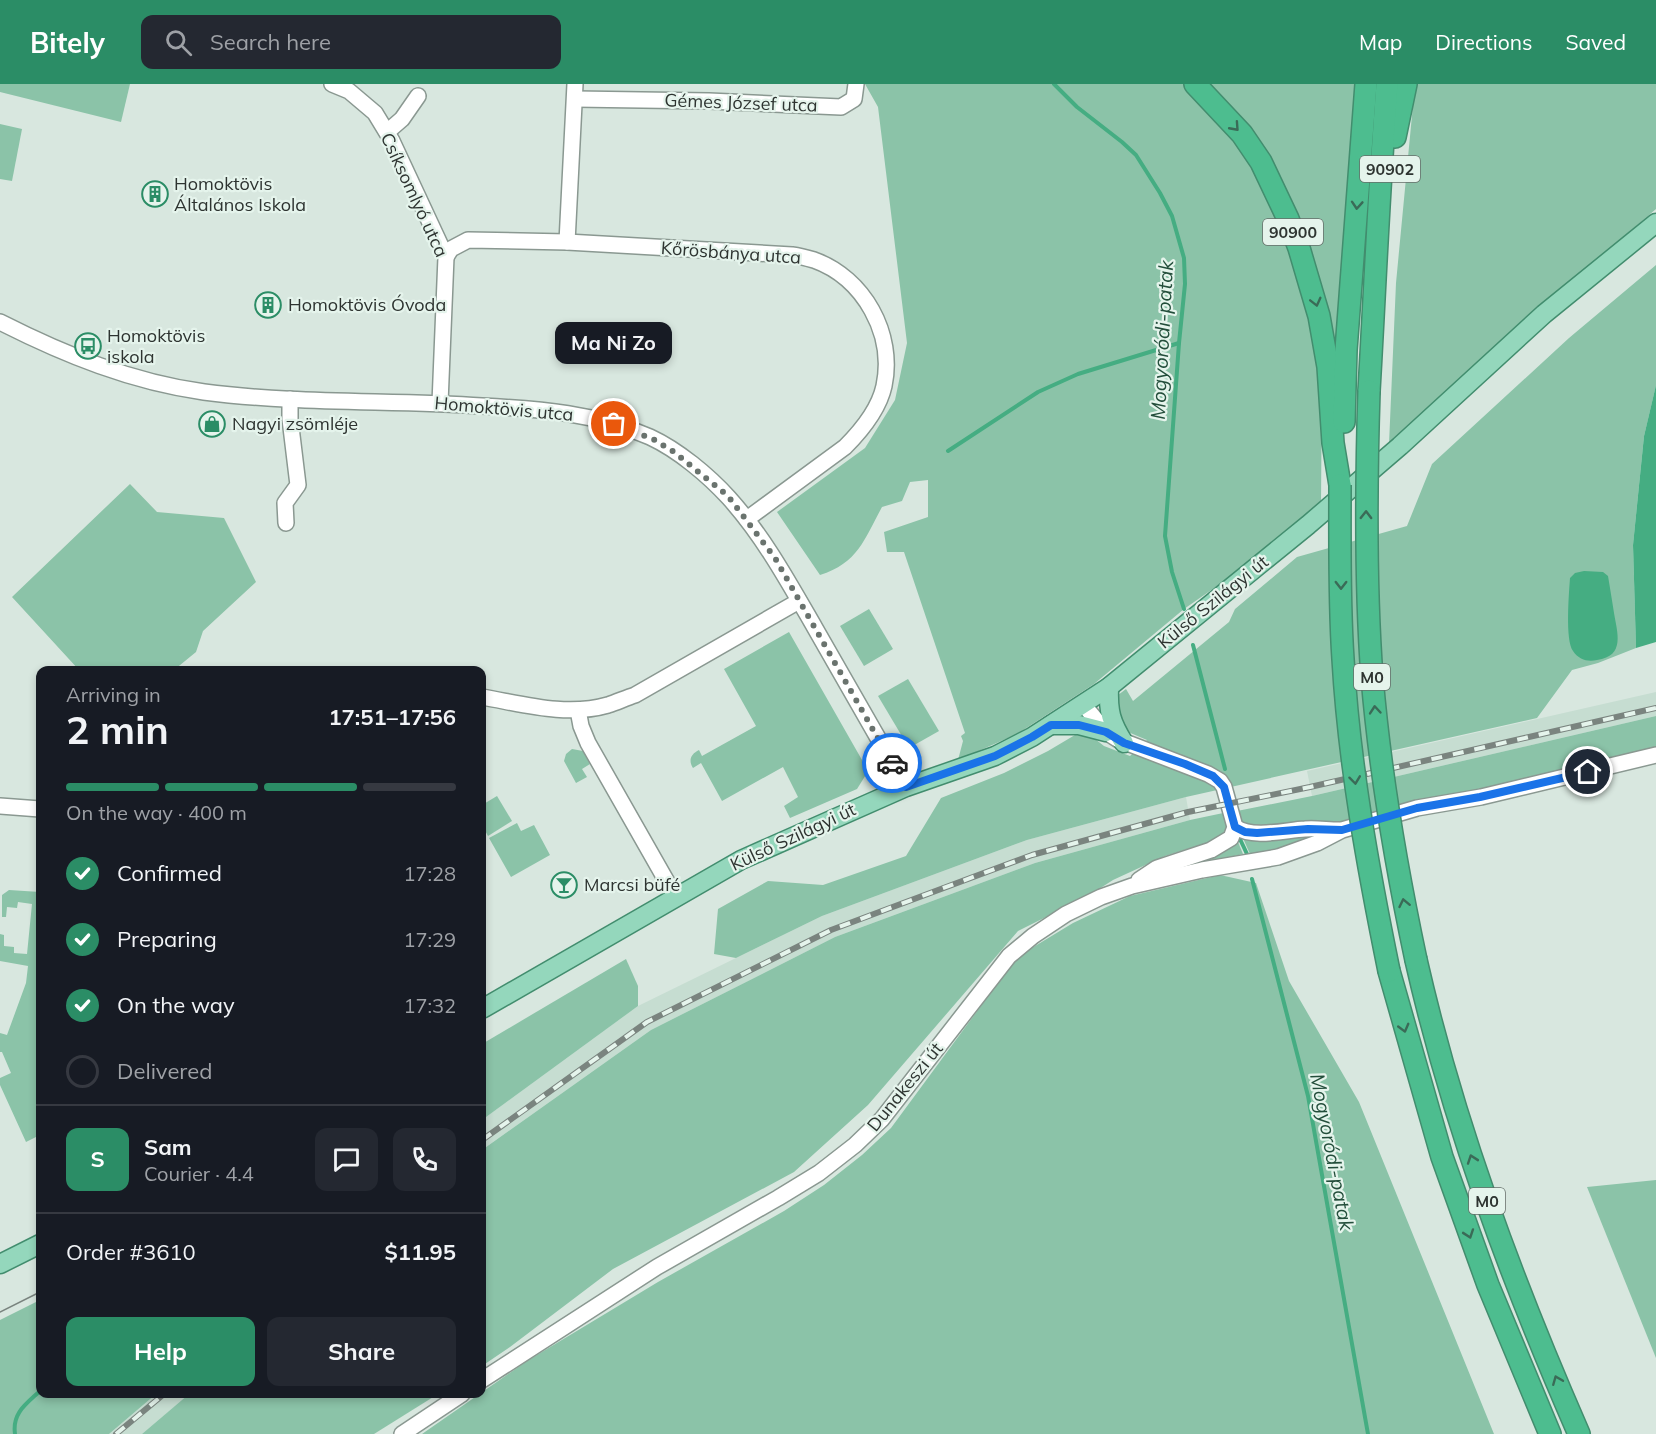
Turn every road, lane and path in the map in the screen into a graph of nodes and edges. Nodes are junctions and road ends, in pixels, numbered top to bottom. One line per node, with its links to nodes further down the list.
1 (332, 84): 9 (street, Csíksomlyó utca)
2 (856, 84): 7 (street, Gémes József utca)
3 (1195, 84): 17 (highway, 90900, one-way to 17)
4 (1366, 84): 17 (highway, M0, one-way to 17)
5 (1387, 84): 12 (highway, M0)
6 (1406, 84): 12 (highway, 90902)
7 (575, 91): 11 (street)
8 (418, 96): 9 (street)
9 (387, 132): 13 (street, Csíksomlyó utca)
10 (1656, 223): 21 (main road, Külső Szilágyi út)
11 (567, 242): 13 (street, Kőrösbánya utca); 18 (street, Kőrösbánya utca)
12 (1378, 254): 43 (highway, M0, one-way to 12, bridge)
13 (446, 257): 16 (street, Csíksomlyó utca)
14 (0, 322): 15 (street, Homoktövis utca)
15 (290, 399): 16 (street, Homoktövis utca); 19 (street)
16 (440, 403): 18 (street, Homoktövis utca)
17 (1338, 404): 42 (highway, M0, one-way to 42, bridge)
18 (747, 519): 20 (street, Homoktövis utca)
19 (286, 523)
20 (799, 601): 24 (street); 29 (street, Homoktövis utca)
21 (1108, 687): 23 (main road, Külső Szilágyi út); 27 (main road)
22 (486, 698): 24 (street)
23 (1083, 704): 25 (main road, Külső Szilágyi út); 26 (street)
24 (578, 710): 35 (street)
25 (1051, 725): 26 (main road); 29 (main road, Külső Szilágyi út)
26 (1106, 732): 27 (street)
27 (1124, 743): 32 (street)
28 (1656, 756): 33 (street)
29 (906, 787): 35 (main road, Külső Szilágyi út)
30 (0, 806): 31 (street)
31 (36, 809)
32 (1235, 827): 33 (street); 34 (street)
33 (1342, 830): 34 (street, Dunakeszi út)
34 (1132, 886): 39 (street, Dunakeszi út)
35 (675, 896): 36 (main road, Külső Szilágyi út)
36 (486, 1007)
37 (36, 1246): 38 (main road)
38 (0, 1264)
39 (486, 1377)
40 (456, 1398): 41 (street)
41 (402, 1434)
42 (1550, 1434)
43 (1579, 1434)

